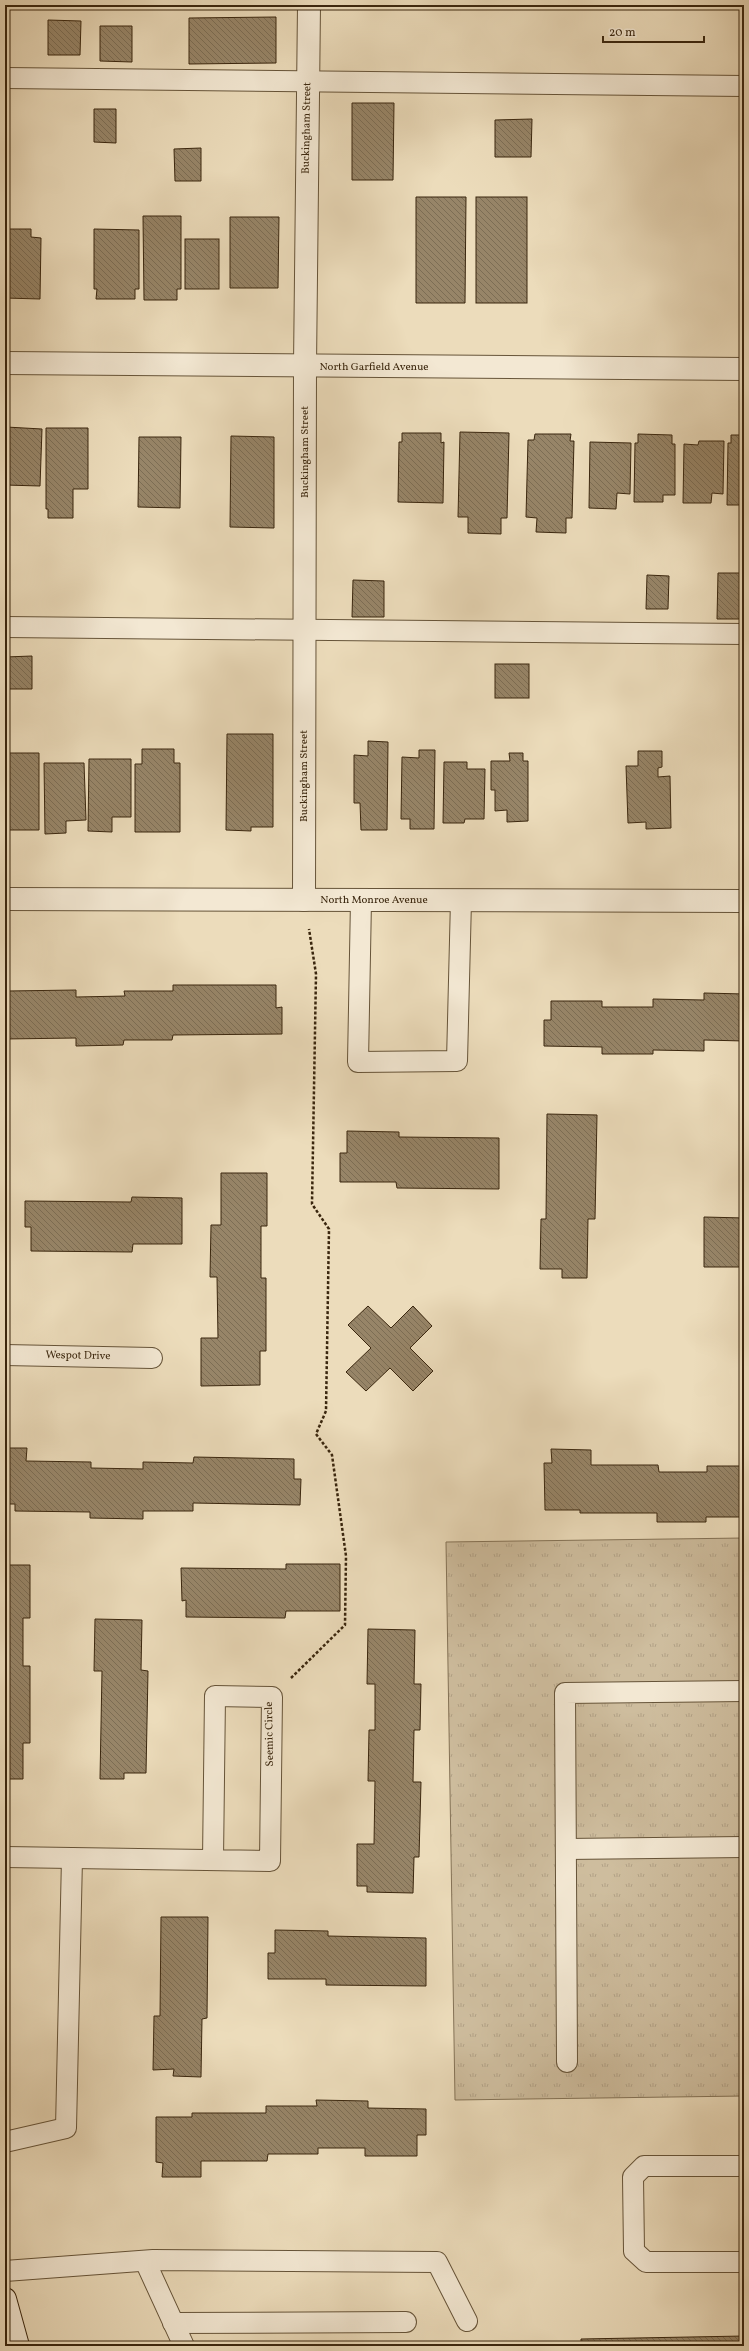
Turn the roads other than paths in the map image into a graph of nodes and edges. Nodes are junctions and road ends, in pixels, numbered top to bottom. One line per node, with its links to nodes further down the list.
1 (308, 5): 3 (street, Buckingham Street)
2 (5, 78): 3 (lane)
3 (308, 80): 4 (lane); 6 (street, Buckingham Street)
4 (744, 86)
5 (5, 363): 6 (street, North Garfield Avenue)
6 (305, 366): 7 (street, North Garfield Avenue); 9 (street, Buckingham Street)
7 (744, 369)
8 (5, 628): 9 (lane)
9 (304, 630): 10 (lane); 12 (street, Buckingham Street)
10 (744, 634)
11 (5, 898): 12 (street, North Monroe Avenue)
12 (304, 900): 13 (street, North Monroe Avenue)
13 (361, 900): 14 (street, North Monroe Avenue); 14 (lane)
14 (461, 900): 15 (street, North Monroe Avenue)
15 (744, 901)
16 (5, 1355): 17 (lane, Wespot Drive)
17 (152, 1358)
18 (744, 1691): 20 (lane)
19 (744, 1847): 20 (lane)
20 (566, 1849): 24 (lane)
21 (5, 1857): 22 (lane, Seemic Circle)
22 (72, 1858): 23 (lane, Seemic Circle); 25 (lane)
23 (213, 1860): 23 (lane, Seemic Circle)
24 (567, 2062)
25 (5, 2142)
26 (744, 2166): 28 (lane)
27 (145, 2261): 29 (lane); 31 (lane); 33 (lane)
28 (744, 2262)
29 (5, 2271)
30 (5, 2299): 34 (street)
31 (467, 2321)
32 (406, 2322): 33 (lane)
33 (173, 2323): 35 (lane)
34 (18, 2346)
35 (184, 2346)

